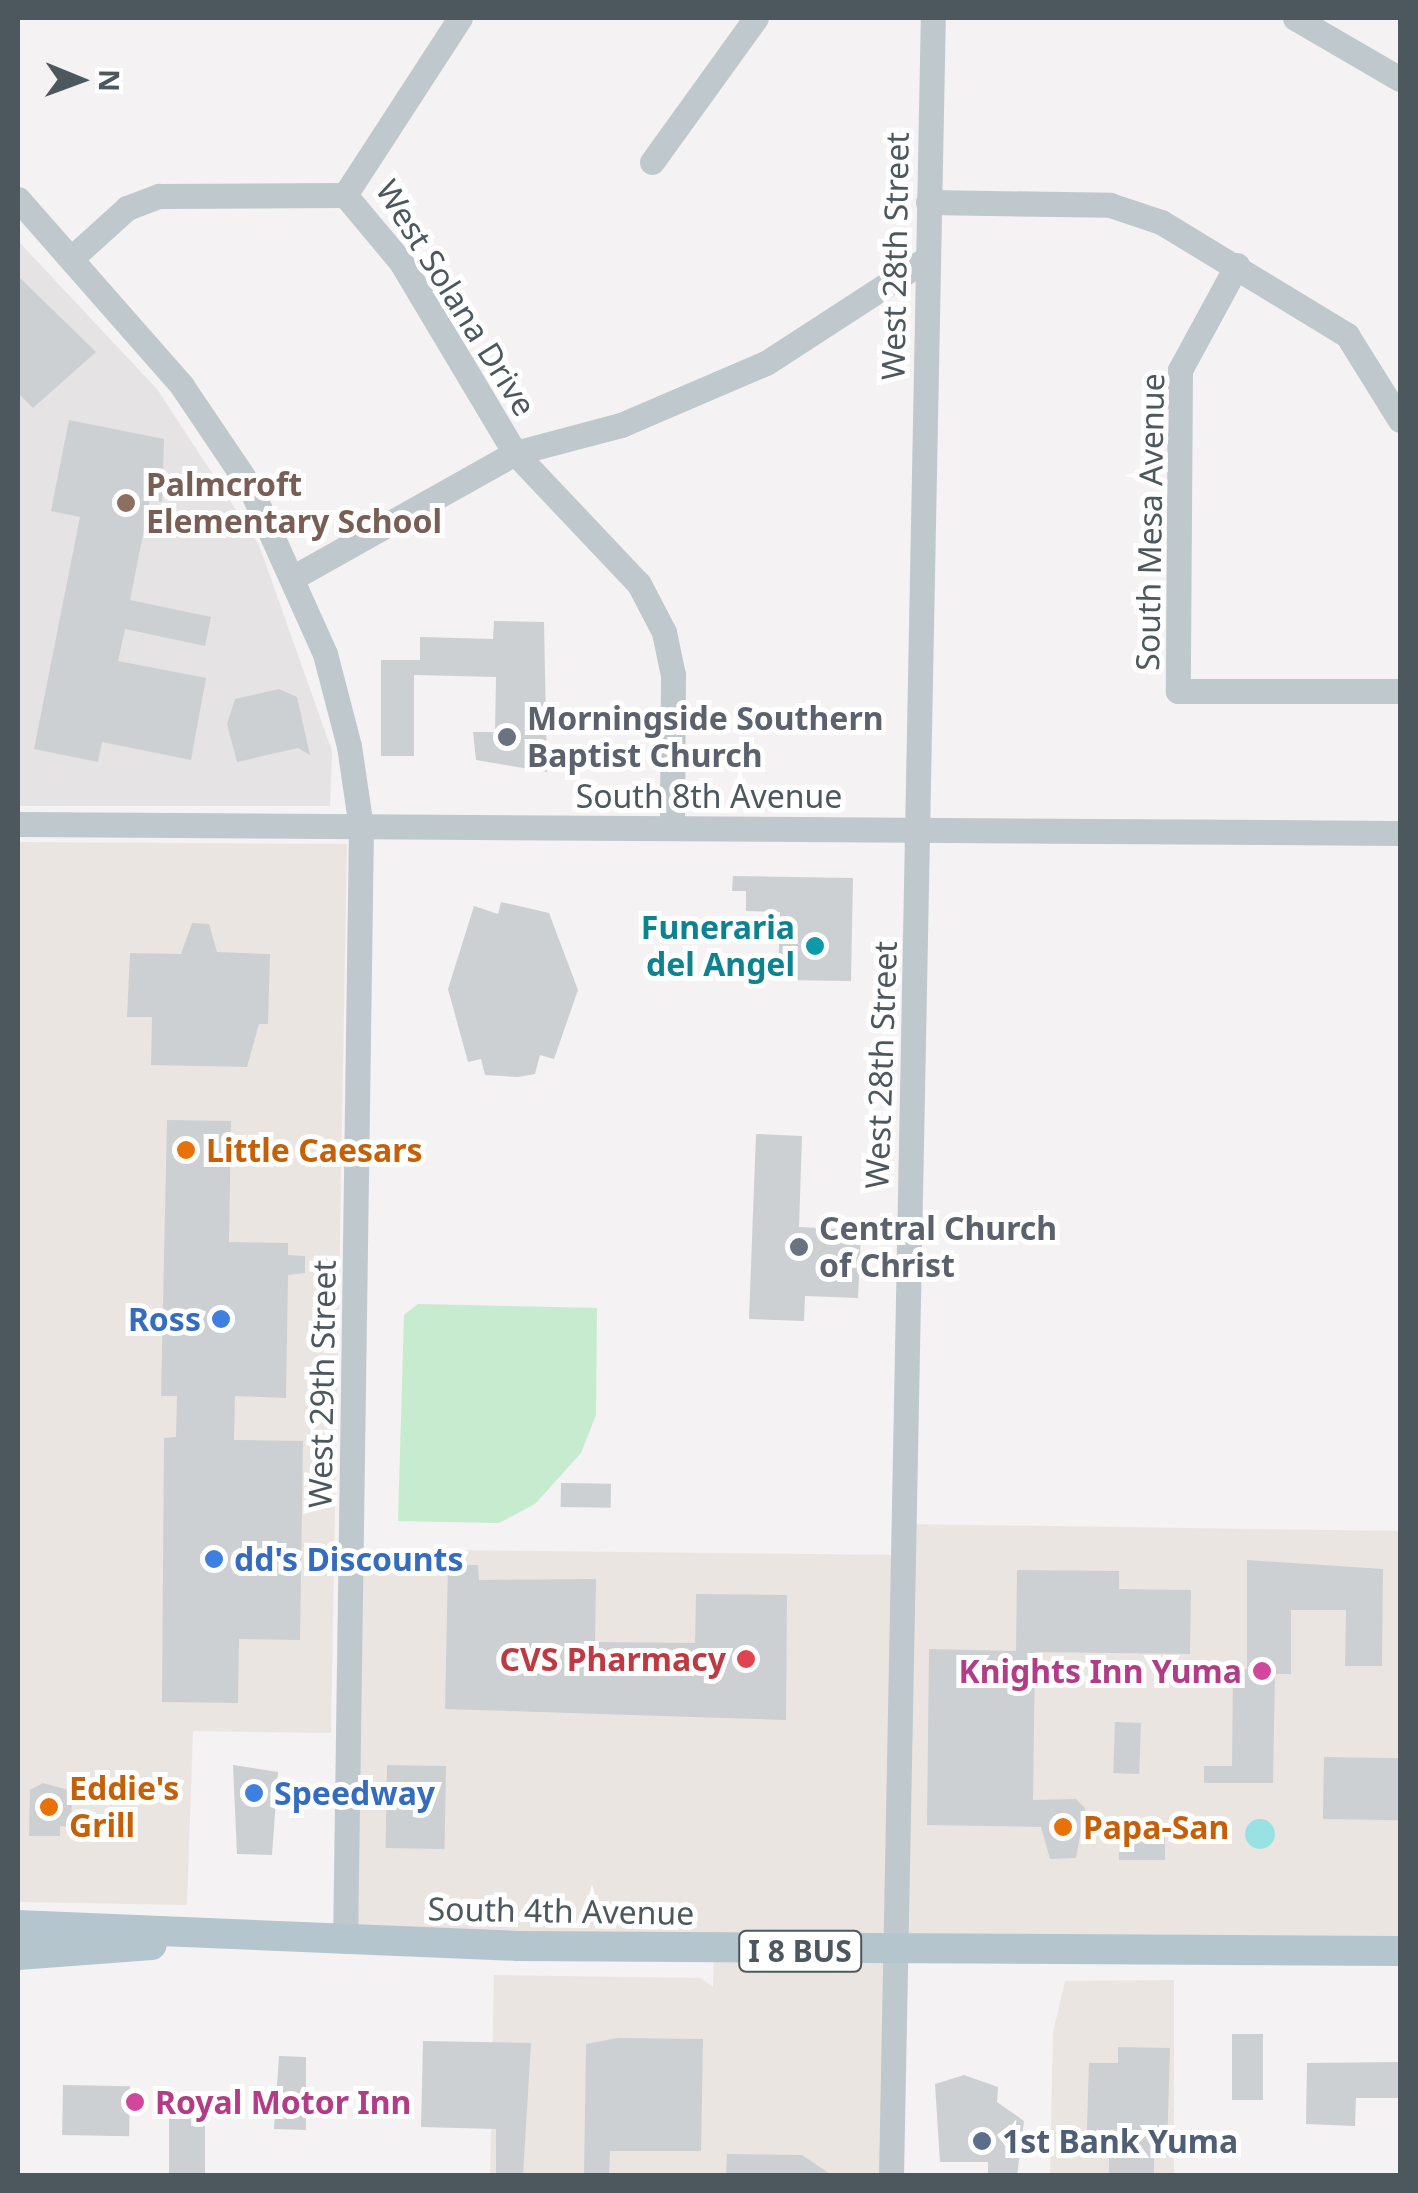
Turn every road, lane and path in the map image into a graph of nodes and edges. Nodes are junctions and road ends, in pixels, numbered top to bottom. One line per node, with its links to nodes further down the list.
1 (460, 18): 7 (street, West Solana Drive)
2 (756, 18): 6 (street)
3 (933, 18): 9 (street, West 28th Street)
4 (1296, 18): 5 (street)
5 (1400, 79)
6 (652, 162)
7 (345, 195): 10 (street); 14 (street, West Solana Drive)
8 (18, 199): 10 (street, West 29th Street)
9 (928, 202): 11 (street, West 28th Street); 12 (street)
10 (75, 255): 15 (street, West 29th Street)
11 (926, 259): 14 (street); 20 (street, West 28th Street)
12 (1236, 265): 13 (street); 16 (street, South Mesa Avenue)
13 (1400, 420)
14 (514, 453): 15 (street); 19 (street, West Solana Drive)
15 (294, 576): 18 (street, West 29th Street)
16 (1400, 692)
17 (18, 824): 18 (street, South 8th Avenue)
18 (361, 828): 19 (street, South 8th Avenue); 24 (street, West 29th Street)
19 (672, 828): 20 (street, South 8th Avenue)
20 (921, 829): 21 (street, South 8th Avenue); 26 (street, West 28th Street)
21 (1400, 832)
22 (18, 1925): 23 (main road, South 4th Avenue / I 8 BUS)
23 (200, 1940): 24 (main road, South 4th Avenue / I 8 BUS); 27 (main road, South 4th Avenue / I 8 BUS)
24 (345, 1942): 26 (main road, South 4th Avenue / I 8 BUS)
25 (1400, 1951): 26 (main road, South 4th Avenue / I 8 BUS)
26 (896, 1952): 28 (street, West 28th Street)
27 (18, 1955)
28 (892, 2176)

